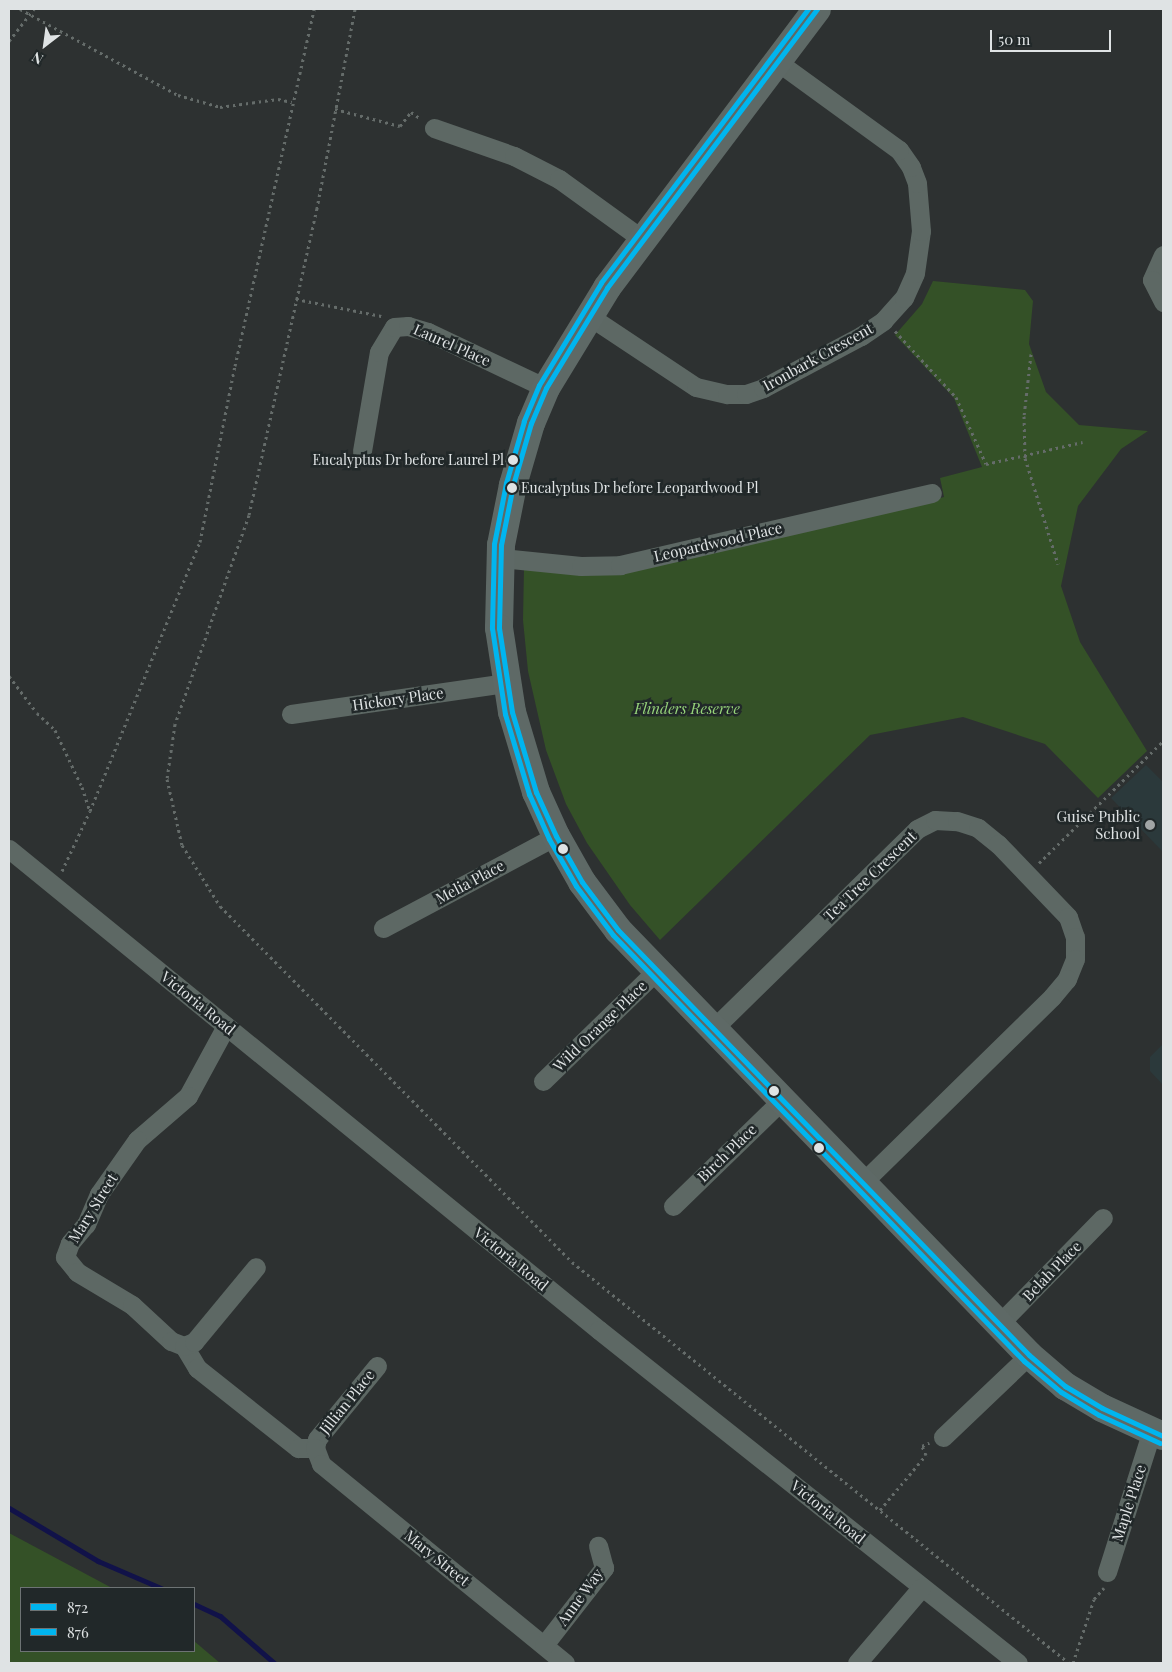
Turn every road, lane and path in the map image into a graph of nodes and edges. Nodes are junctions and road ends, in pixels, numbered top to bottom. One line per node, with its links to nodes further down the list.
1 (20, 9): 6 (path)
2 (34, 9): 6 (path)
3 (314, 9): 9 (path)
4 (355, 9): 10 (path)
5 (817, 9): 8 (street)
6 (28, 16): 7 (path); 9 (path)
7 (9, 41)
8 (778, 62): 12 (street); 17 (street, Ironbark Crescent)
9 (292, 102): 31 (path)
10 (335, 109): 11 (path); 14 (path)
11 (434, 128): 12 (street)
12 (642, 239): 16 (street)
13 (1163, 255): 15 (street)
14 (296, 299): 18 (path); 53 (path)
15 (1163, 302)
16 (589, 316): 17 (street, Ironbark Crescent); 20 (street)
17 (883, 321): 23 (path)
18 (394, 327): 20 (street, Laurel Place); 22 (street, Laurel Place)
19 (1031, 354): 23 (path)
20 (546, 388): 25 (street)
21 (1083, 442): 23 (path)
22 (362, 451)
23 (1025, 458): 26 (path)
24 (932, 492): 25 (street, Leopardwood Place)
25 (501, 558): 28 (street)
26 (1058, 564)
27 (9, 676): 31 (path)
28 (505, 683): 29 (street, Hickory Place); 32 (street)
29 (291, 714)
30 (1163, 741): 34 (path)
31 (90, 811): 35 (path)
32 (556, 836): 36 (street, Melia Place); 37 (street)
33 (9, 850): 35 (street, Victoria Road)
34 (1027, 875): 39 (street, Tea Tree Crescent); 42 (street, Tea Tree Crescent)
35 (54, 887): 38 (street, Victoria Road)
36 (383, 928)
37 (656, 971): 39 (street); 40 (street, Wild Orange Place)
38 (226, 1026): 47 (street, Mary Street); 56 (street, Victoria Road)
39 (713, 1029): 41 (street)
40 (543, 1081)
41 (782, 1100): 42 (street); 43 (street, Birch Place)
42 (862, 1182): 46 (street)
43 (673, 1206)
44 (1103, 1218): 46 (street, Belah Place)
45 (256, 1267): 47 (street)
46 (1000, 1324): 48 (street)
47 (184, 1346): 52 (street, Mary Street)
48 (1029, 1355): 50 (street); 51 (street)
49 (377, 1366): 52 (street, Jillian Place)
50 (1157, 1434): 55 (street, Maple Place)
51 (943, 1437): 53 (path)
52 (316, 1444): 57 (street, Mary Street)
53 (880, 1510): 61 (path)
54 (598, 1546): 57 (street, Anne Way)
55 (1107, 1572): 62 (path)
56 (921, 1588): 59 (street); 60 (street, Victoria Road)
57 (544, 1645): 58 (street, Mary Street)
58 (565, 1663)
59 (857, 1663)
60 (1018, 1663)
61 (1069, 1663)
62 (1073, 1663)

